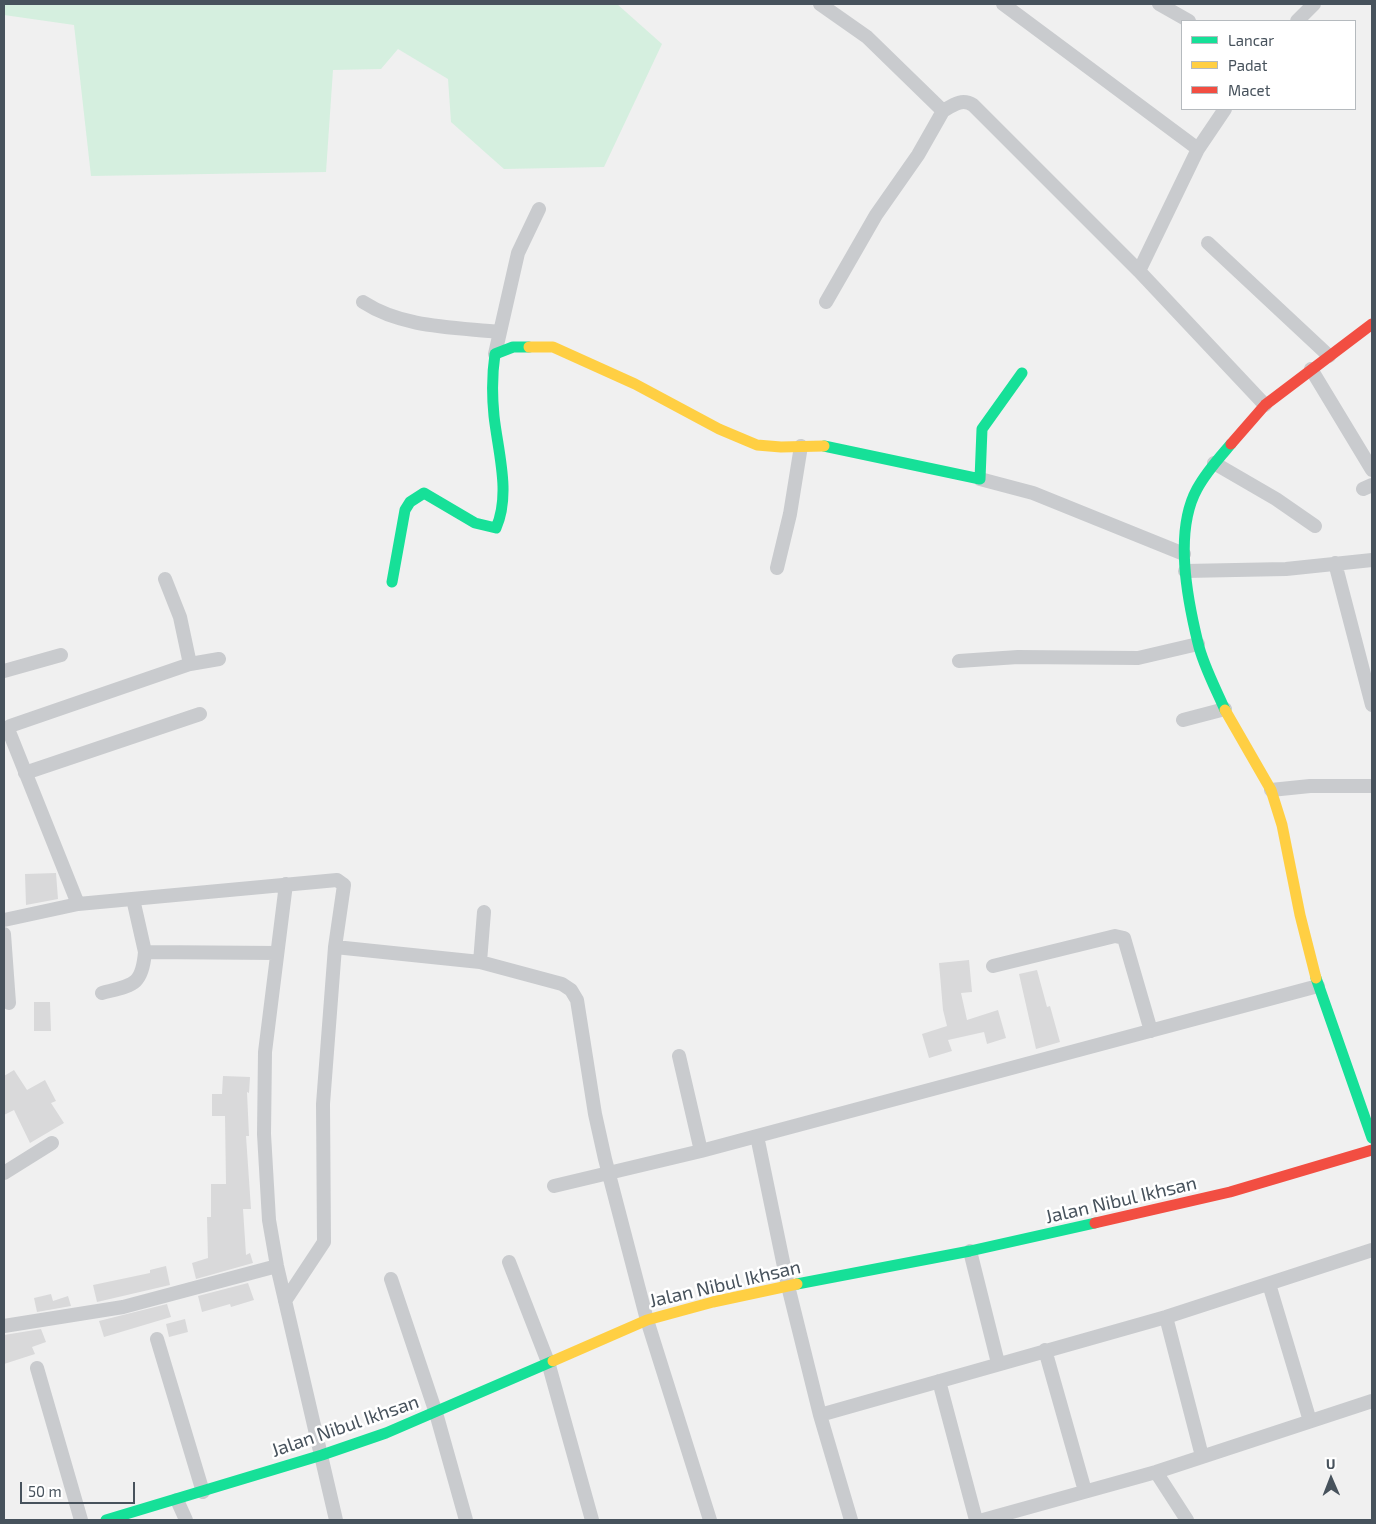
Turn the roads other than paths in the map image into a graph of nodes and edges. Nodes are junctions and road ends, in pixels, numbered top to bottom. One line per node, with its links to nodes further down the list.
1 (820, 4): 8 (street)
2 (1003, 4): 9 (street)
3 (1159, 4): 5 (street)
4 (1314, 4): 6 (street)
5 (1187, 20)
6 (1298, 20)
7 (1224, 110): 9 (street)
8 (943, 111): 12 (street); 14 (street)
9 (1198, 149): 12 (street)
10 (539, 208): 16 (street)
11 (1208, 243): 18 (street)
12 (1139, 271): 21 (street)
13 (363, 302): 16 (street)
14 (826, 302)
15 (1372, 324): 18 (street)
16 (500, 332): 17 (street)
17 (496, 354): 22 (street); 33 (street)
18 (1329, 356): 19 (street)
19 (1311, 369): 21 (street); 24 (street)
20 (1022, 373): 25 (street)
21 (1264, 404): 23 (street)
22 (801, 446): 25 (street); 30 (street)
23 (1214, 463): 26 (street); 27 (street)
24 (1372, 470)
25 (980, 479): 27 (street)
26 (1315, 526)
27 (1184, 554): 31 (street)
28 (1372, 560): 29 (street)
29 (1335, 563): 31 (street); 40 (street)
30 (778, 568)
31 (1185, 571): 34 (street)
32 (165, 579): 38 (street)
33 (392, 582)
34 (1198, 644): 37 (street); 41 (street)
35 (61, 655): 39 (street)
36 (219, 659): 38 (street)
37 (959, 660)
38 (190, 664): 44 (street)
39 (4, 671)
40 (1372, 705)
41 (1225, 709): 43 (street); 47 (street)
42 (200, 714): 45 (street)
43 (1183, 720)
44 (6, 728): 45 (street)
45 (25, 773): 50 (street)
46 (1372, 786): 47 (street)
47 (1271, 790): 59 (street)
48 (286, 884): 49 (street); 54 (street); 56 (street)
49 (133, 899): 50 (street); 55 (street)
50 (78, 904): 52 (street)
51 (484, 912): 57 (street)
52 (4, 920)
53 (4, 934): 61 (street)
54 (335, 947): 57 (street); 79 (street)
55 (145, 952): 56 (street); 60 (street)
56 (277, 952): 75 (street)
57 (480, 962): 70 (street)
58 (993, 966): 62 (street)
59 (1318, 986): 62 (street); 65 (street)
60 (102, 994)
61 (9, 1003)
62 (1150, 1031): 64 (street)
63 (679, 1056): 68 (street)
64 (757, 1136): 68 (street); 78 (street)
65 (1372, 1138)
66 (52, 1143): 69 (street)
67 (1372, 1150): 73 (street, Jalan Nibul Ikhsan)
68 (701, 1151): 70 (street)
69 (4, 1172)
70 (610, 1172): 71 (street); 81 (street)
71 (554, 1186)
72 (1372, 1250): 77 (street)
73 (970, 1251): 78 (street, Jalan Nibul Ikhsan); 86 (street)
74 (509, 1262): 85 (street)
75 (277, 1266): 79 (street); 82 (street)
76 (391, 1279): 90 (street)
77 (1269, 1284): 80 (street); 92 (street)
78 (788, 1286): 81 (street, Jalan Nibul Ikhsan); 91 (street)
79 (285, 1301): 93 (street)
80 (1166, 1317): 84 (street); 94 (street)
81 (648, 1320): 85 (street, Jalan Nibul Ikhsan); 105 (street)
82 (4, 1326)
83 (157, 1340): 97 (street)
84 (1045, 1350): 86 (street); 96 (street)
85 (548, 1362): 90 (street, Jalan Nibul Ikhsan); 104 (street)
86 (998, 1364): 88 (street)
87 (37, 1368): 99 (street)
88 (939, 1381): 91 (street); 107 (street)
89 (1372, 1401): 92 (street)
90 (436, 1413): 93 (street, Jalan Nibul Ikhsan); 103 (street)
91 (820, 1415): 106 (street)
92 (1310, 1420): 94 (street)
93 (322, 1455): 97 (street, Jalan Nibul Ikhsan); 102 (street)
94 (1202, 1456): 95 (street)
95 (1156, 1472): 96 (street); 109 (street)
96 (1085, 1491): 108 (street)
97 (203, 1492): 98 (street, Jalan Nibul Ikhsan)
98 (177, 1500): 100 (street, Jalan Nibul Ikhsan); 101 (street)
99 (81, 1520)
100 (106, 1520)
101 (186, 1520)
102 (336, 1520)
103 (466, 1520)
104 (592, 1520)
105 (710, 1520)
106 (851, 1520)
107 (976, 1520)
108 (983, 1520)
109 (1187, 1520)

